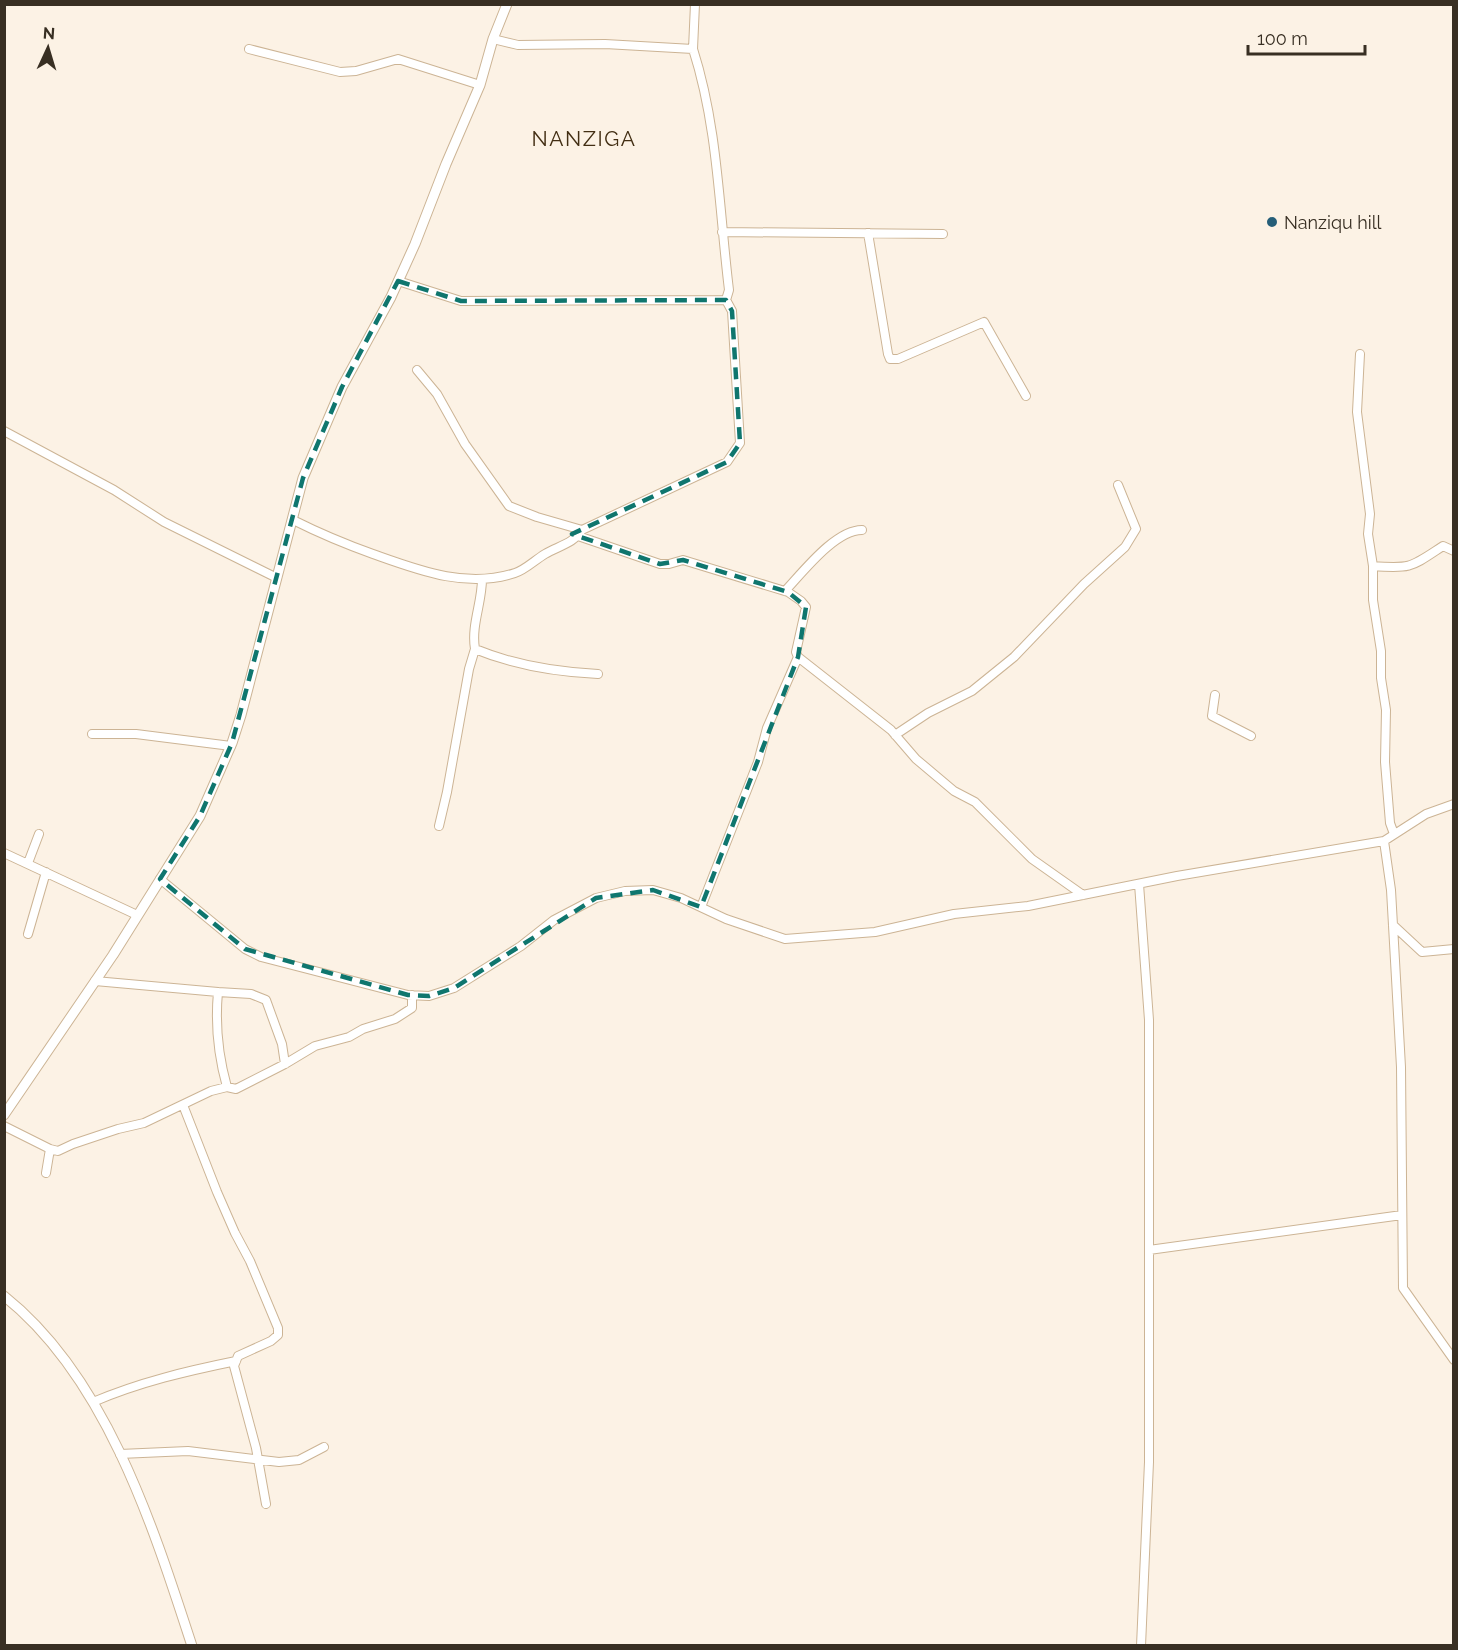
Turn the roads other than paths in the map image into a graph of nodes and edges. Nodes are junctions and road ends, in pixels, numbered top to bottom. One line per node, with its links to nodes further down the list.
1 (507, 4): 3 (street)
2 (696, 4): 5 (street)
3 (493, 39): 5 (street); 6 (street)
4 (249, 49): 6 (street)
5 (693, 49): 7 (street)
6 (480, 85): 10 (street)
7 (722, 232): 8 (street); 11 (street)
8 (868, 233): 9 (street); 14 (street)
9 (942, 234)
10 (398, 281): 11 (street); 17 (street)
11 (726, 300): 19 (street)
12 (1360, 354): 21 (street)
13 (417, 370): 19 (street)
14 (1026, 396)
15 (4, 431): 22 (street)
16 (1118, 485): 30 (street)
17 (293, 520): 22 (street); 23 (street)
18 (862, 530): 24 (street)
19 (580, 533): 23 (street); 24 (street)
20 (1454, 551): 21 (street)
21 (1373, 566): 36 (street)
22 (277, 578): 32 (street)
23 (482, 579): 25 (street)
24 (785, 591): 26 (street)
25 (475, 649): 27 (street); 34 (street)
26 (798, 657): 30 (street); 44 (street)
27 (598, 674)
28 (1215, 695): 31 (street)
29 (92, 734): 32 (street)
30 (895, 735): 43 (street)
31 (1251, 736)
32 (231, 746): 41 (street)
33 (1454, 804): 36 (street)
34 (439, 826)
35 (39, 834): 39 (street)
36 (1394, 834): 37 (street)
37 (1384, 841): 42 (street); 46 (street)
38 (4, 853): 39 (street)
39 (28, 863): 40 (street)
40 (46, 872): 45 (street); 47 (street)
41 (160, 879): 45 (street); 51 (street)
42 (1139, 884): 43 (street); 60 (street)
43 (1083, 895): 44 (street)
44 (701, 907): 51 (street)
45 (137, 915): 49 (street)
46 (1393, 925): 48 (street); 59 (street)
47 (28, 934)
48 (1454, 949)
49 (95, 981): 50 (street); 55 (street)
50 (218, 992): 52 (street); 53 (street)
51 (412, 995): 52 (street)
52 (285, 1064): 53 (street)
53 (227, 1087): 54 (street)
54 (183, 1105): 57 (street); 63 (street)
55 (5, 1113)
56 (4, 1126): 57 (street)
57 (50, 1149): 58 (street)
58 (46, 1173)
59 (1402, 1215): 60 (street); 62 (street)
60 (1149, 1250): 70 (street)
61 (4, 1296): 64 (street)
62 (1454, 1360)
63 (236, 1361): 64 (street); 67 (street)
64 (93, 1402): 66 (street)
65 (324, 1447): 67 (street)
66 (120, 1454): 67 (street); 69 (street)
67 (258, 1459): 68 (street)
68 (266, 1504)
69 (192, 1646)
70 (1141, 1646)

